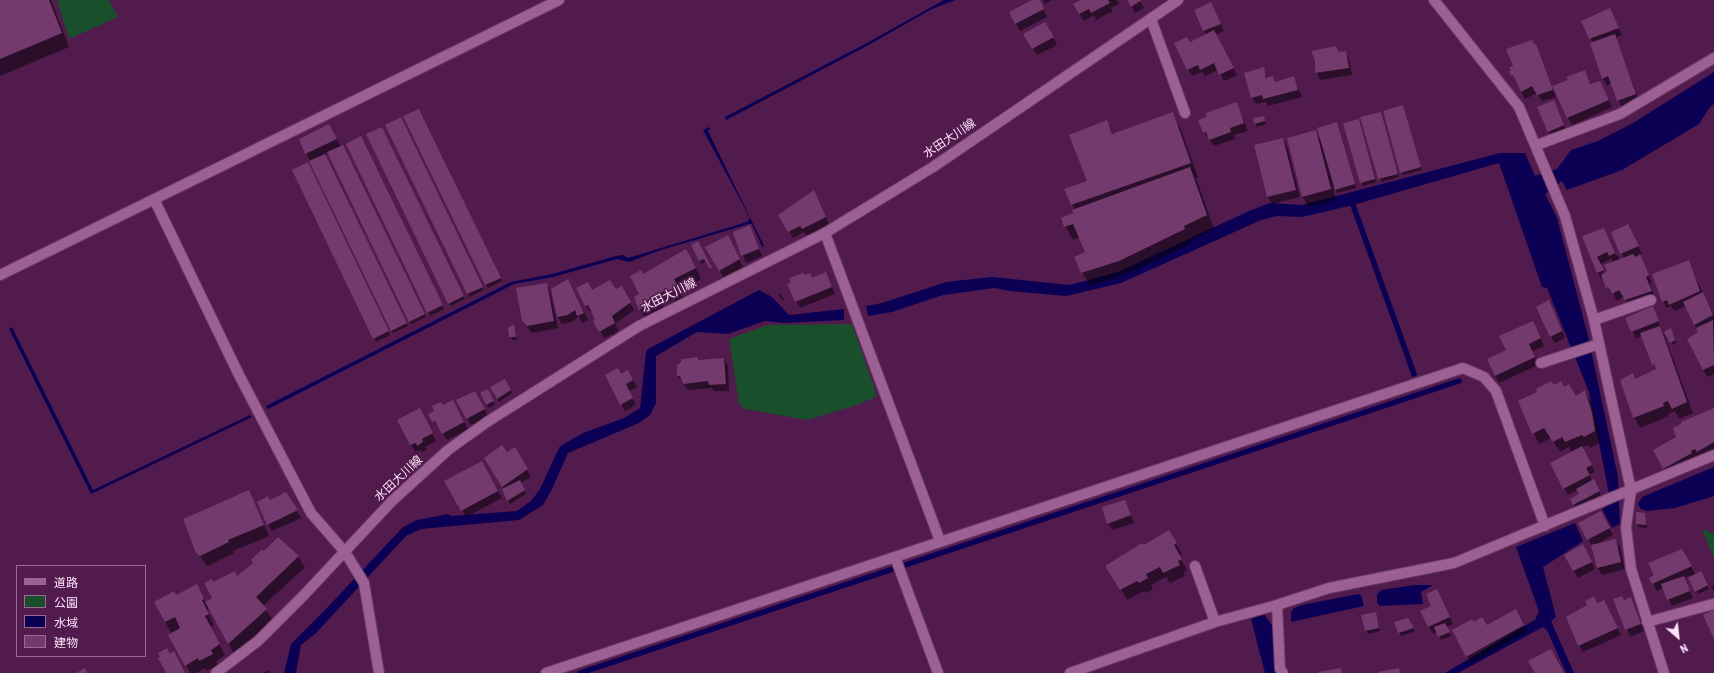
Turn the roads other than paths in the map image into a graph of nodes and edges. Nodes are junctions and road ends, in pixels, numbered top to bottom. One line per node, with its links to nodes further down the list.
1 (559, 0): 8 (street)
2 (1178, 0): 4 (street, 水田大川線)
3 (1434, 0): 7 (street)
4 (1151, 19): 6 (street); 9 (street, 水田大川線)
5 (1714, 58): 7 (street)
6 (1184, 113)
7 (1537, 146): 12 (street)
8 (154, 199): 10 (street); 19 (street)
9 (825, 233): 18 (street); 19 (street, 水田大川線)
10 (0, 275)
11 (1651, 300): 12 (street)
12 (1594, 320): 13 (street)
13 (1595, 345): 14 (street); 16 (street)
14 (1541, 363)
15 (1714, 455): 16 (street)
16 (1631, 490): 17 (street); 25 (street)
17 (1545, 526): 18 (street); 23 (street)
18 (940, 541): 20 (street)
19 (345, 552): 26 (street, 水田大川線); 27 (street)
20 (895, 557): 28 (street); 29 (street)
21 (1195, 566): 24 (street)
22 (1713, 604): 25 (street)
23 (1277, 605): 24 (street); 31 (street)
24 (1215, 622): 30 (street)
25 (1647, 622): 32 (street)
26 (216, 673)
27 (379, 673)
28 (546, 673)
29 (938, 673)
30 (1070, 673)
31 (1283, 673)
32 (1664, 673)

